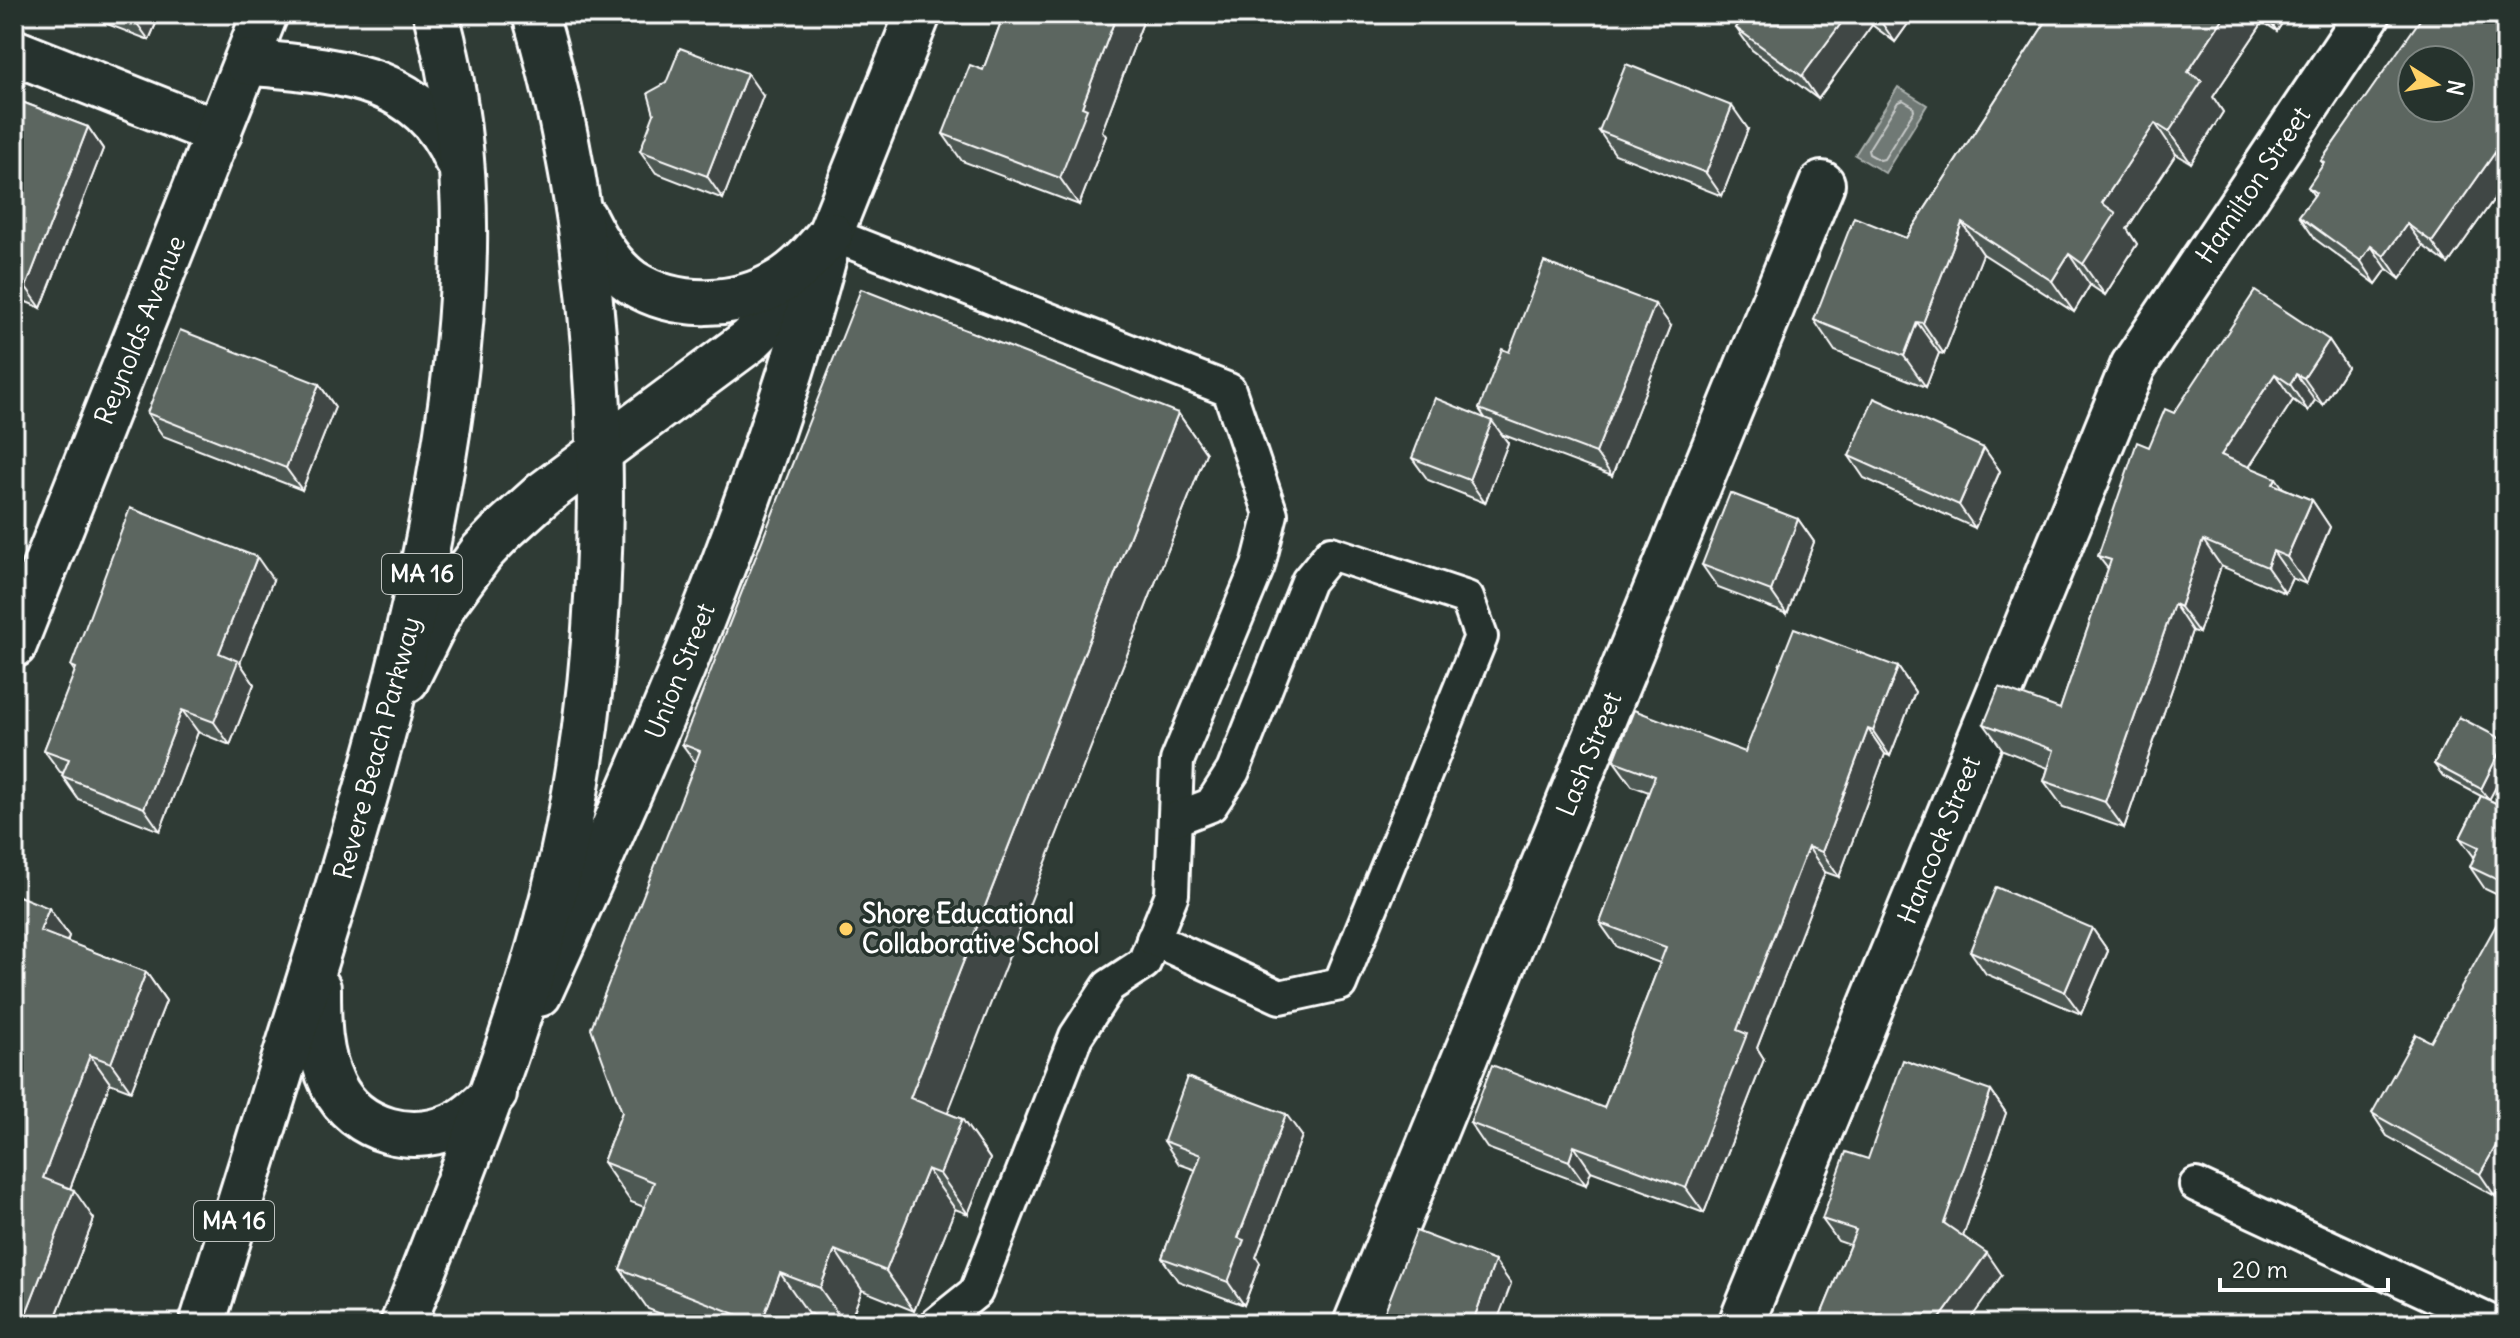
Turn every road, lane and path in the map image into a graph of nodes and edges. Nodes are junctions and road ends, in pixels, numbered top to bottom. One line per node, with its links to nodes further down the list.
1 (265, 14): 7 (main road, Reynolds Avenue)
2 (436, 14): 9 (main road, Revere Beach Parkway / MA 16)
3 (535, 14): 11 (main road)
4 (918, 14): 12 (main road, Union Street)
5 (2368, 14): 13 (main road, Hamilton Street)
6 (14, 52): 8 (main road)
7 (247, 62): 8 (main road, Reynolds Avenue); 9 (main road)
8 (219, 133): 15 (main road, Reynolds Avenue)
9 (464, 178): 16 (main road, Revere Beach Parkway / MA 16)
10 (1822, 184): 25 (main road, Lash Street)
11 (575, 198): 12 (main road); 14 (main road)
12 (830, 234): 14 (main road, Union Street); 17 (lane); 20 (main road, Union Street)
13 (2138, 356): 26 (main road, Hancock Street)
14 (598, 454): 16 (main road, Union Street); 20 (main road)
15 (14, 645)
16 (386, 726): 18 (main road, Revere Beach Parkway / MA 16)
17 (1175, 819): 19 (lane); 19 (lane)
18 (322, 938): 20 (main road); 22 (main road, Revere Beach Parkway / MA 16)
19 (1153, 939): 24 (lane)
20 (494, 1094): 23 (main road)
21 (2196, 1185): 27 (lane)
22 (202, 1324)
23 (403, 1324)
24 (936, 1324)
25 (1356, 1324)
26 (1741, 1324)
27 (2496, 1324)

